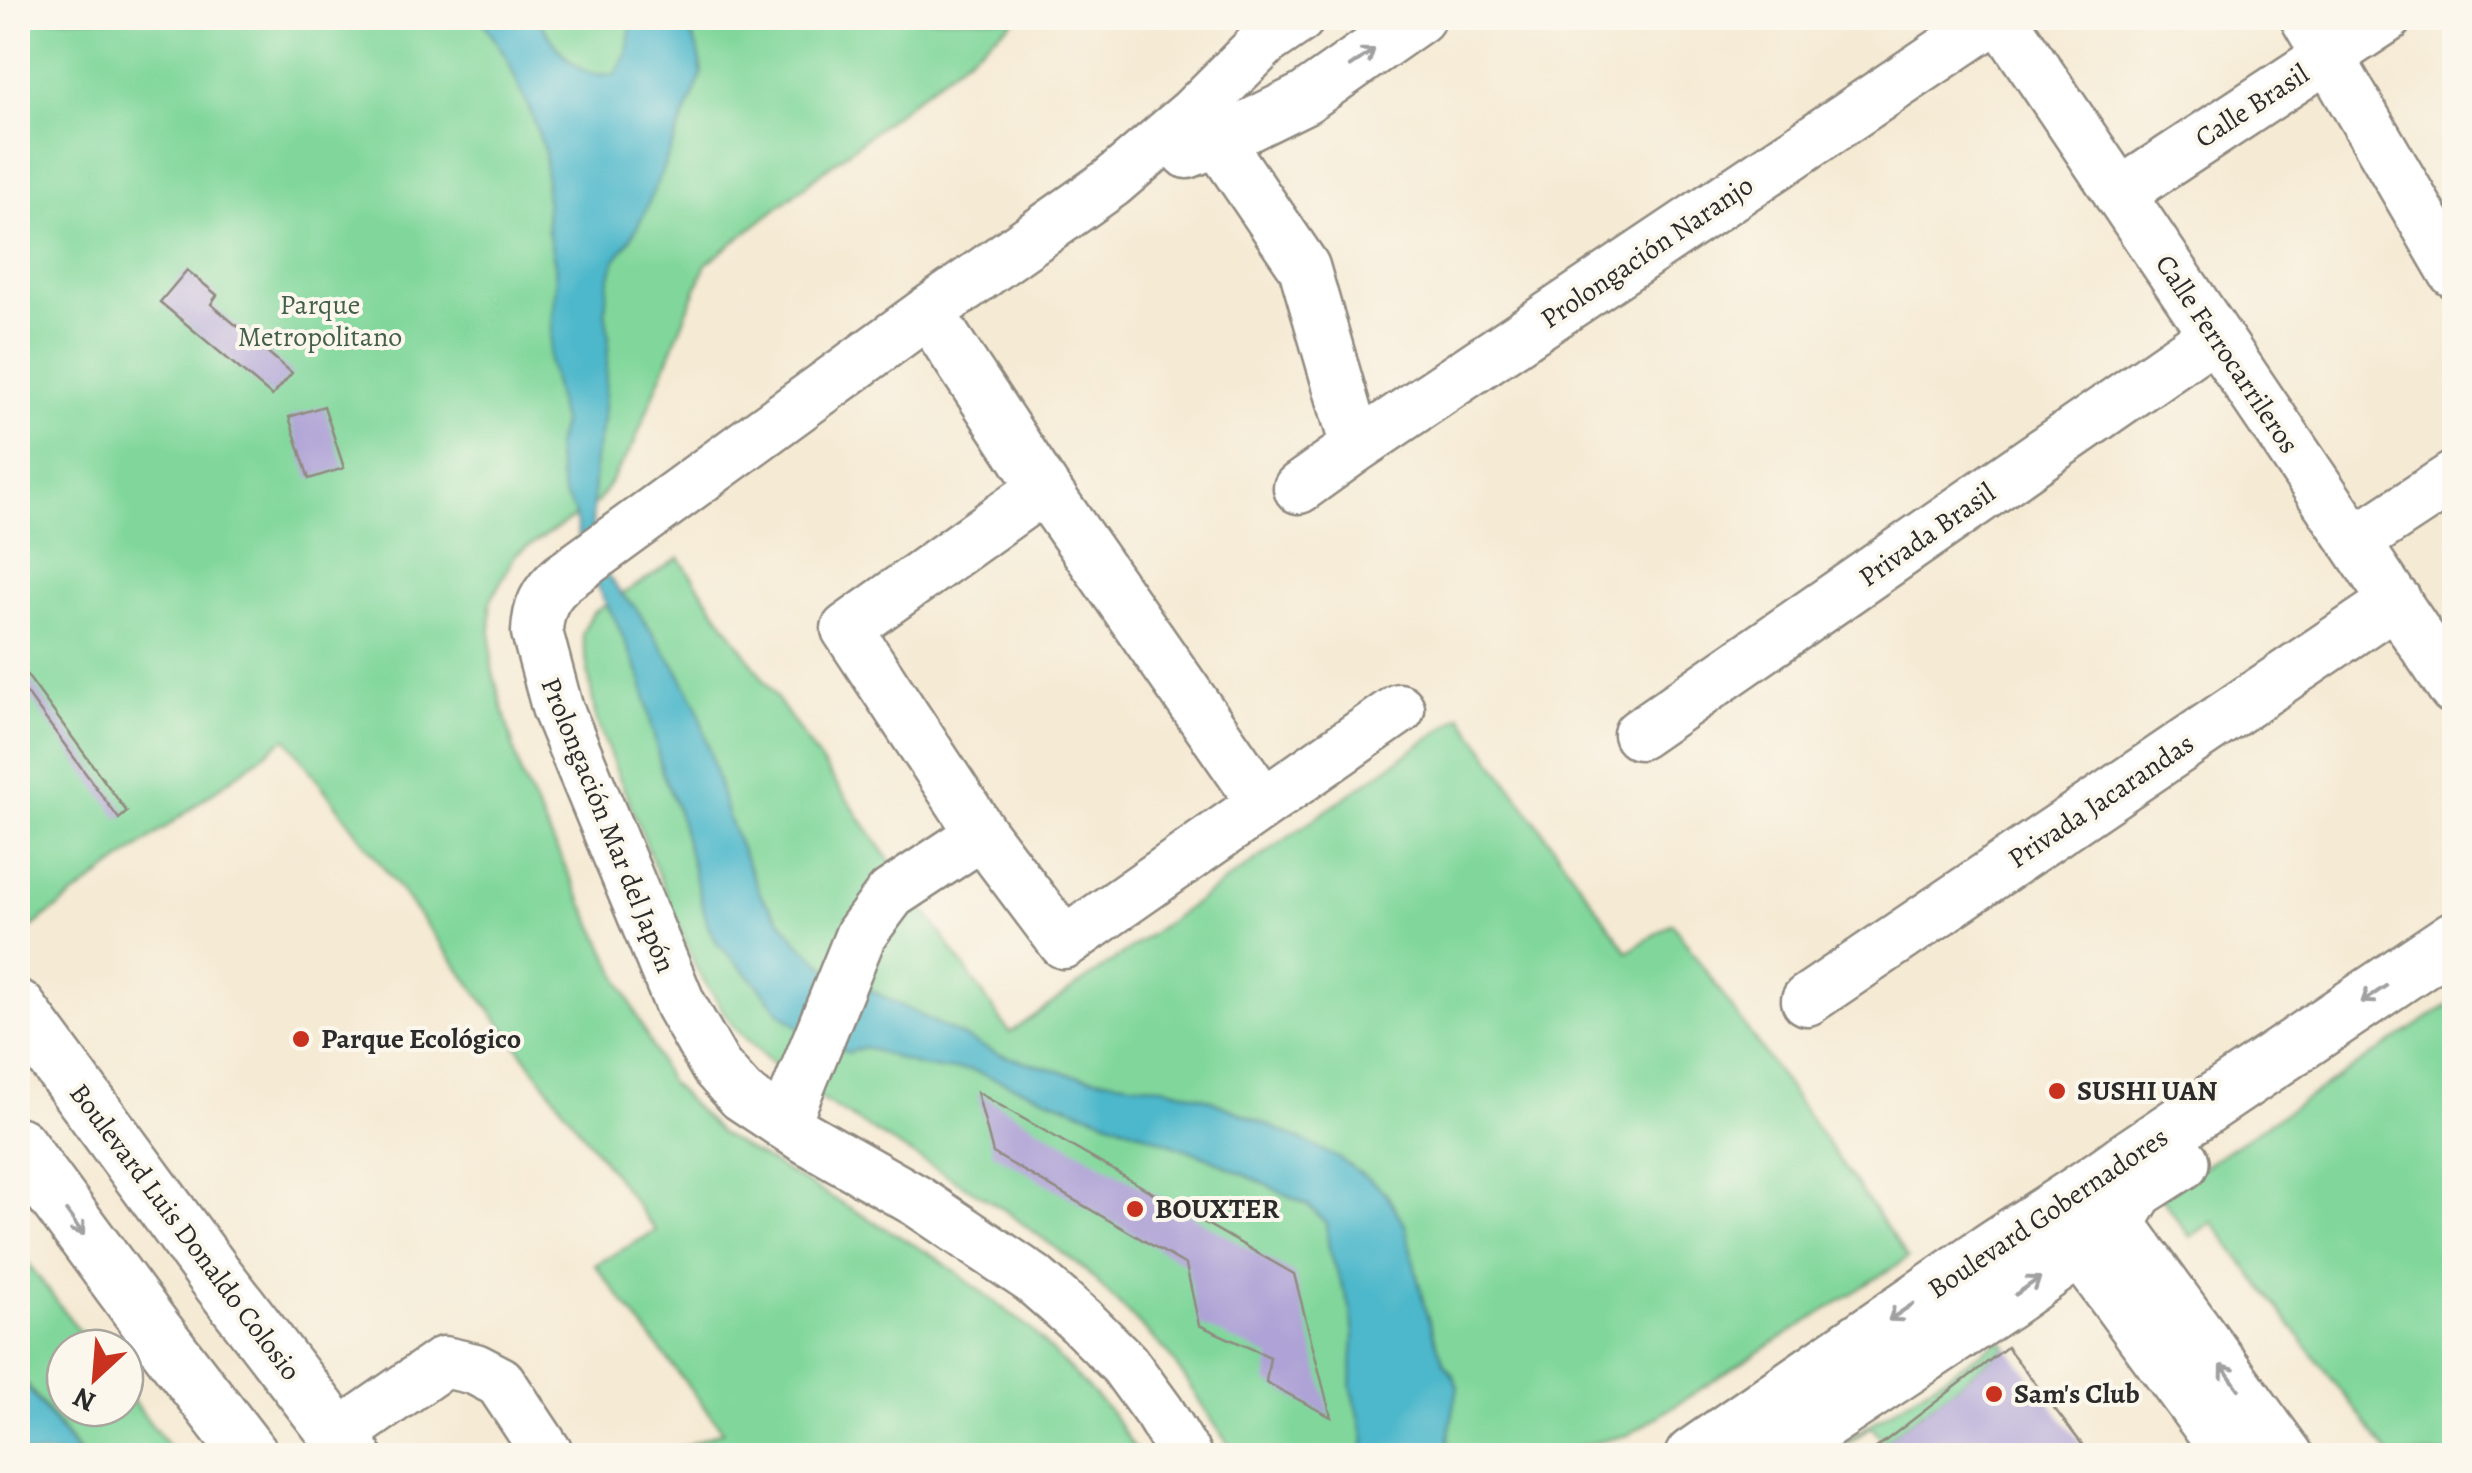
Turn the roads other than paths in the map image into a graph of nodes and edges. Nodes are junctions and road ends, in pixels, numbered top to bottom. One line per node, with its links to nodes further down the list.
1 (1419, 18): 6 (street, one-way to 1)
2 (1998, 18): 8 (street, Calle Ferrocarrileros); 12 (street, Prolongación Naranjo)
3 (2386, 18): 5 (street, Calle Brasil)
4 (1270, 25): 6 (street); 7 (street)
5 (2317, 37): 8 (street, Calle Brasil); 9 (street)
6 (1305, 98): 7 (street)
7 (1206, 127): 10 (street, Prolongación Mar del Japón); 12 (street)
8 (2119, 194): 11 (street, Calle Ferrocarrileros)
9 (2454, 272)
10 (928, 312): 14 (street); 27 (street, Prolongación Mar del Japón)
11 (2214, 336): 16 (street, Calle Ferrocarrileros); 20 (street, Privada Brasil)
12 (1356, 447): 15 (street, Prolongación Naranjo)
13 (2454, 477): 16 (street)
14 (1044, 488): 21 (street); 22 (street)
15 (1299, 488)
16 (2355, 542): 17 (street, Calle Ferrocarrileros)
17 (2396, 601): 18 (street, Calle Ferrocarrileros); 25 (street, Privada Jacarandas)
18 (2454, 689)
19 (1399, 709): 21 (street)
20 (1638, 734)
21 (1264, 804): 22 (street)
22 (982, 834): 27 (street)
23 (2454, 939): 29 (main road, Boulevard Gobernadores, one-way to 29)
24 (2454, 986): 29 (main road, Boulevard Gobernadores)
25 (1807, 1000)
26 (18, 1008): 30 (main road, Boulevard Luis Donaldo Colosio)
27 (784, 1124): 33 (street, Prolongación Mar del Japón)
28 (18, 1145): 31 (main road, one-way to 31)
29 (2085, 1217): 34 (main road, Boulevard Gobernadores, one-way to 34); 35 (main road, Boulevard Gobernadores, one-way to 29); 36 (street); 37 (street, one-way to 29)
30 (346, 1446): 32 (street)
31 (251, 1456)
32 (549, 1456)
33 (1186, 1456)
34 (1693, 1456)
35 (1772, 1456)
36 (2230, 1456)
37 (2288, 1456)

